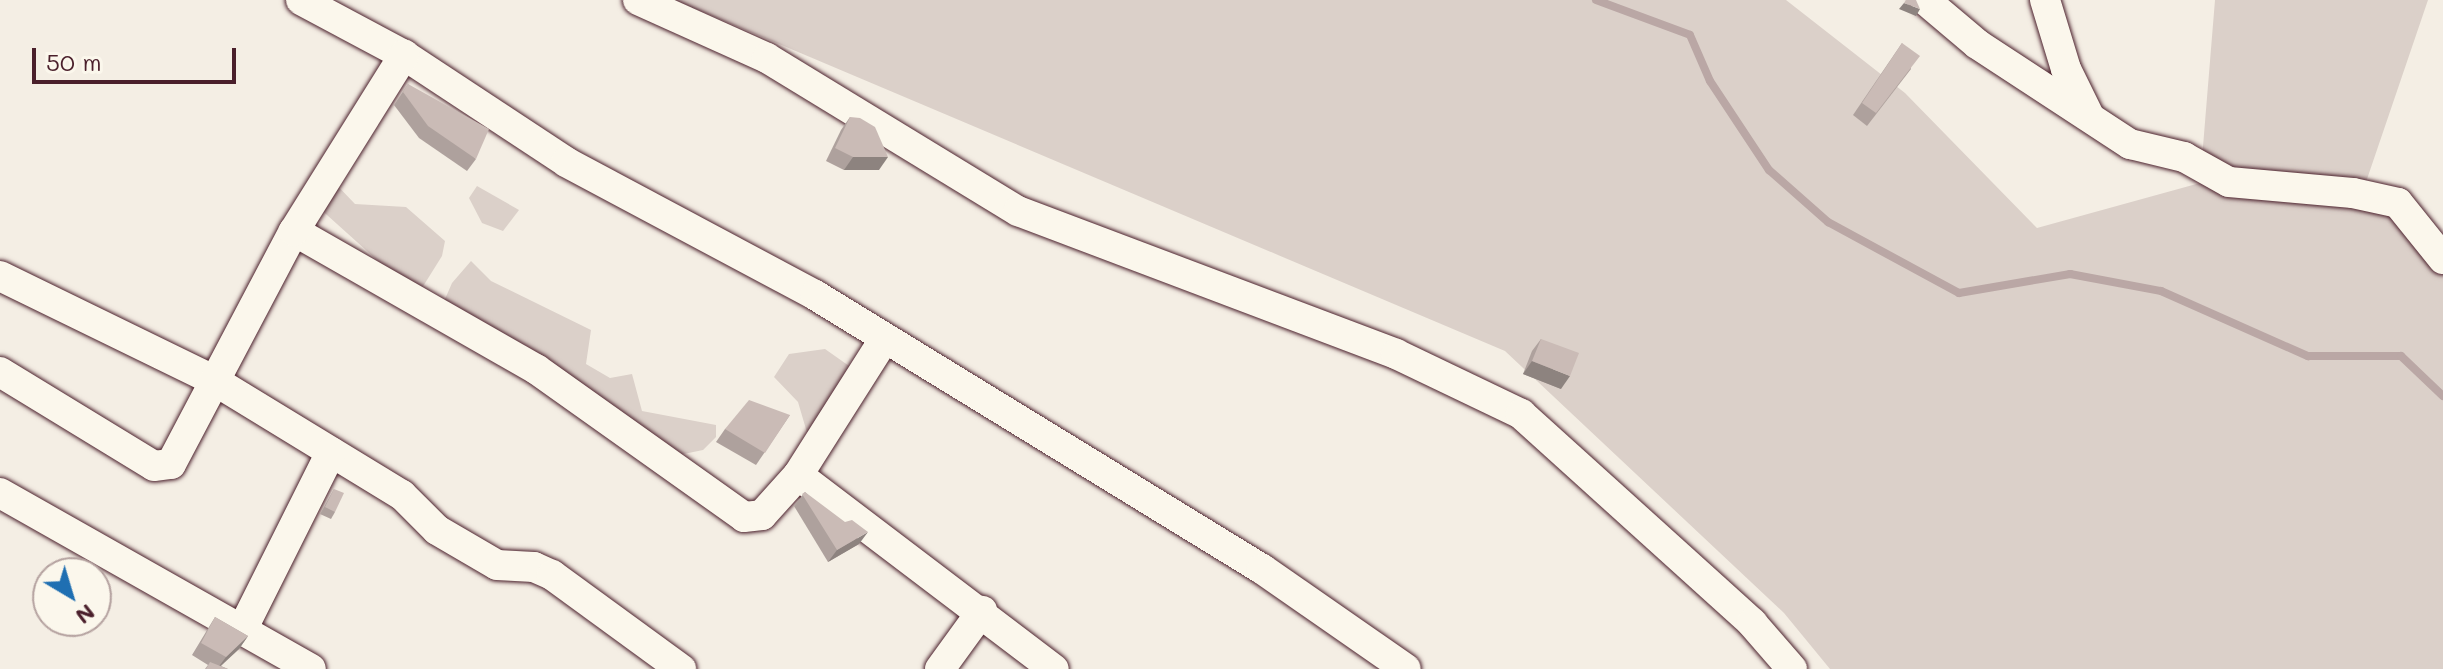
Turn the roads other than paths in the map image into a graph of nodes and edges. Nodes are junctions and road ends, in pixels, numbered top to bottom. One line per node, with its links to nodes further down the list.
1 (301, 0): 5 (street)
2 (638, 0): 23 (street)
3 (1925, 0): 6 (street)
4 (2045, 0): 6 (street)
5 (404, 55): 7 (street); 10 (street)
6 (2089, 116): 8 (street)
7 (294, 231): 12 (street); 14 (street)
8 (2443, 259)
9 (0, 276): 12 (street)
10 (885, 338): 14 (street); 22 (street)
11 (0, 372): 12 (street)
12 (215, 381): 13 (street)
13 (331, 452): 17 (street); 19 (street)
14 (798, 475): 16 (street)
15 (0, 493): 17 (street)
16 (982, 611): 20 (street); 21 (street)
17 (242, 630): 18 (street)
18 (311, 669)
19 (681, 669)
20 (940, 669)
21 (1054, 669)
22 (1406, 669)
23 (1792, 669)

